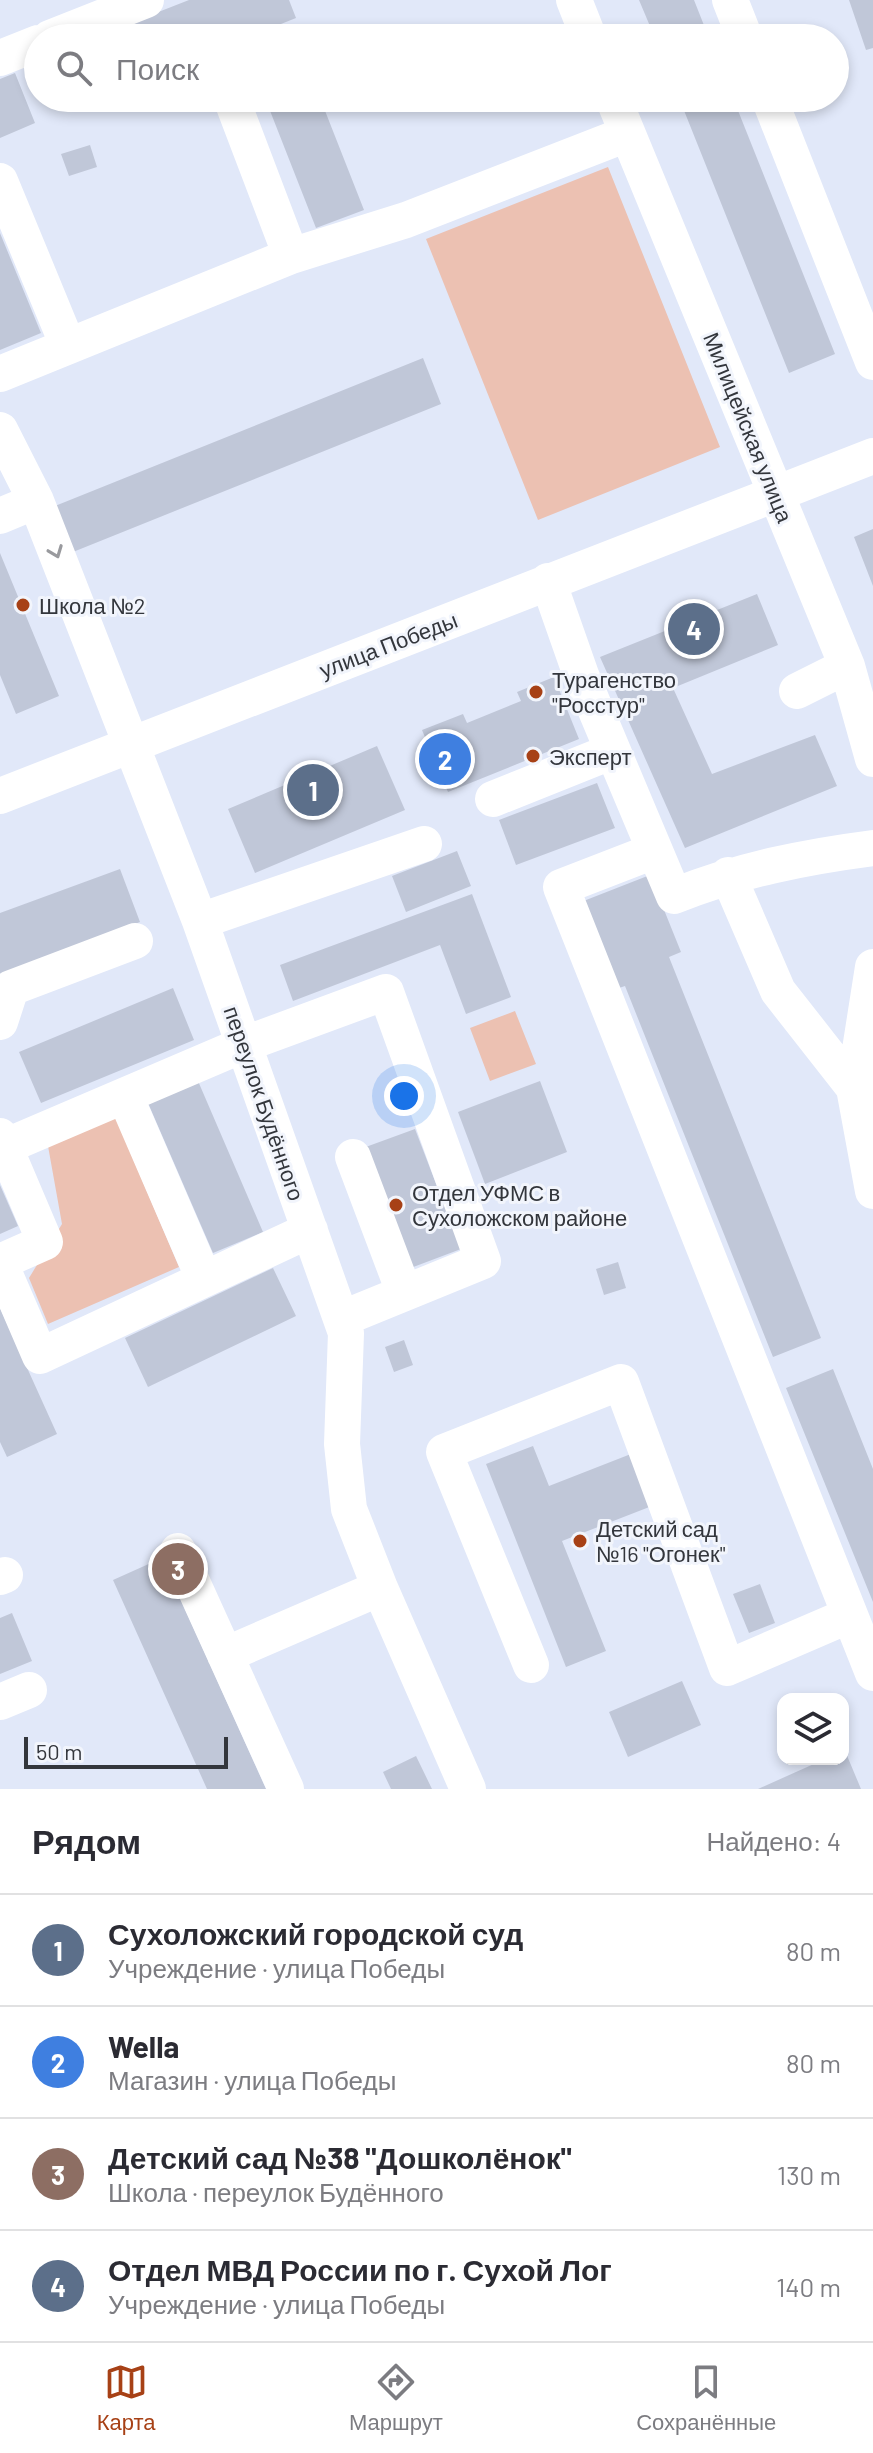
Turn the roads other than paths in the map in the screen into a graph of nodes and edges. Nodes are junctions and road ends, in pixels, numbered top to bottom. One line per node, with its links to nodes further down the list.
1 (146, 0): 4 (street)
2 (574, 0): 5 (street)
3 (730, 0): 6 (street)
4 (85, 24)
5 (583, 24)
6 (739, 24)
7 (24, 49): 8 (street)
8 (0, 58)
9 (236, 112): 14 (street)
10 (618, 112): 12 (street, Милицейская улица)
11 (775, 112): 16 (street)
12 (627, 134): 14 (street); 20 (street, Милицейская улица)
13 (0, 181): 15 (street)
14 (291, 256): 15 (street)
15 (68, 346): 17 (street)
16 (873, 362)
17 (0, 374)
18 (0, 430): 21 (street, переулок Будённого)
19 (873, 456): 20 (street, улица Победы)
20 (776, 491): 23 (street, улица Победы); 24 (street, Милицейская улица)
21 (36, 501): 22 (street); 26 (street, переулок Будённого, one-way to 26)
22 (0, 516)
23 (548, 581): 26 (street, улица Победы); 27 (street)
24 (858, 681): 25 (street); 28 (street, Милицейская улица)
25 (797, 691)
26 (131, 744): 29 (street, улица Победы); 35 (street, переулок Будённого)
27 (613, 751): 30 (street); 33 (street)
28 (873, 759)
29 (0, 796)
30 (493, 799)
31 (424, 844): 35 (street)
32 (873, 848): 34 (street)
33 (654, 851): 34 (street); 52 (street)
34 (728, 875): 40 (street)
35 (200, 921): 39 (street, переулок Будённого)
36 (135, 941): 38 (street)
37 (872, 977): 40 (street)
38 (0, 1022)
39 (245, 1044): 41 (street); 45 (street, переулок Будённого); 48 (street)
40 (863, 1088): 44 (street)
41 (125, 1096): 42 (street); 47 (street)
42 (2, 1141): 46 (street)
43 (353, 1157): 48 (street)
44 (873, 1191)
45 (310, 1230): 47 (street); 49 (street, переулок Будённого)
46 (0, 1263): 47 (street)
47 (204, 1279)
48 (404, 1292): 49 (street)
49 (341, 1319): 51 (street, переулок Будённого)
50 (178, 1551): 53 (street)
51 (380, 1588): 53 (street); 57 (street, переулок Будённого)
52 (850, 1615): 54 (street); 55 (street)
53 (225, 1655): 56 (street)
54 (531, 1665)
55 (873, 1673)
56 (286, 1789)
57 (468, 1789)

